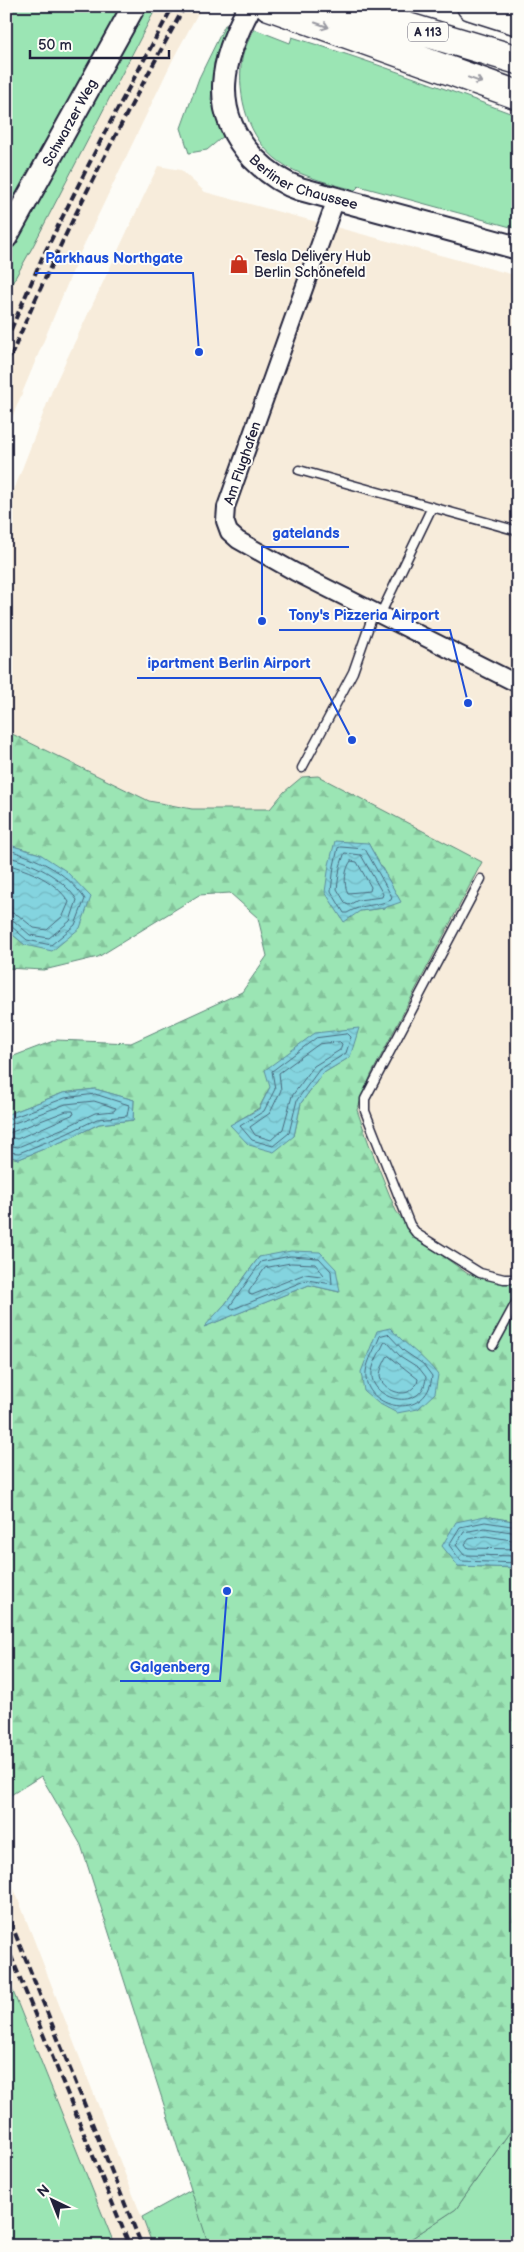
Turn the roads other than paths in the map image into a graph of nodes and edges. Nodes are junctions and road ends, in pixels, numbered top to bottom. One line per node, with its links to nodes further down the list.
1 (134, 6): 9 (street, Schwarzer Weg)
2 (337, 6): 6 (highway, A 113)
3 (471, 6): 5 (highway)
4 (265, 7): 7 (highway, one-way to 7); 8 (street, Berliner Chaussee)
5 (518, 21)
6 (518, 60)
7 (518, 96)
8 (336, 199): 10 (street, Berliner Chaussee); 14 (street, Am Flughafen)
9 (6, 237)
10 (518, 248)
11 (299, 470): 12 (lane)
12 (432, 507): 13 (lane); 14 (lane)
13 (518, 531)
14 (377, 614): 15 (street, Am Flughafen); 16 (lane)
15 (518, 684)
16 (302, 768)
17 (481, 879): 18 (lane)
18 (518, 1279)
19 (518, 1298): 20 (lane)
20 (493, 1345)

